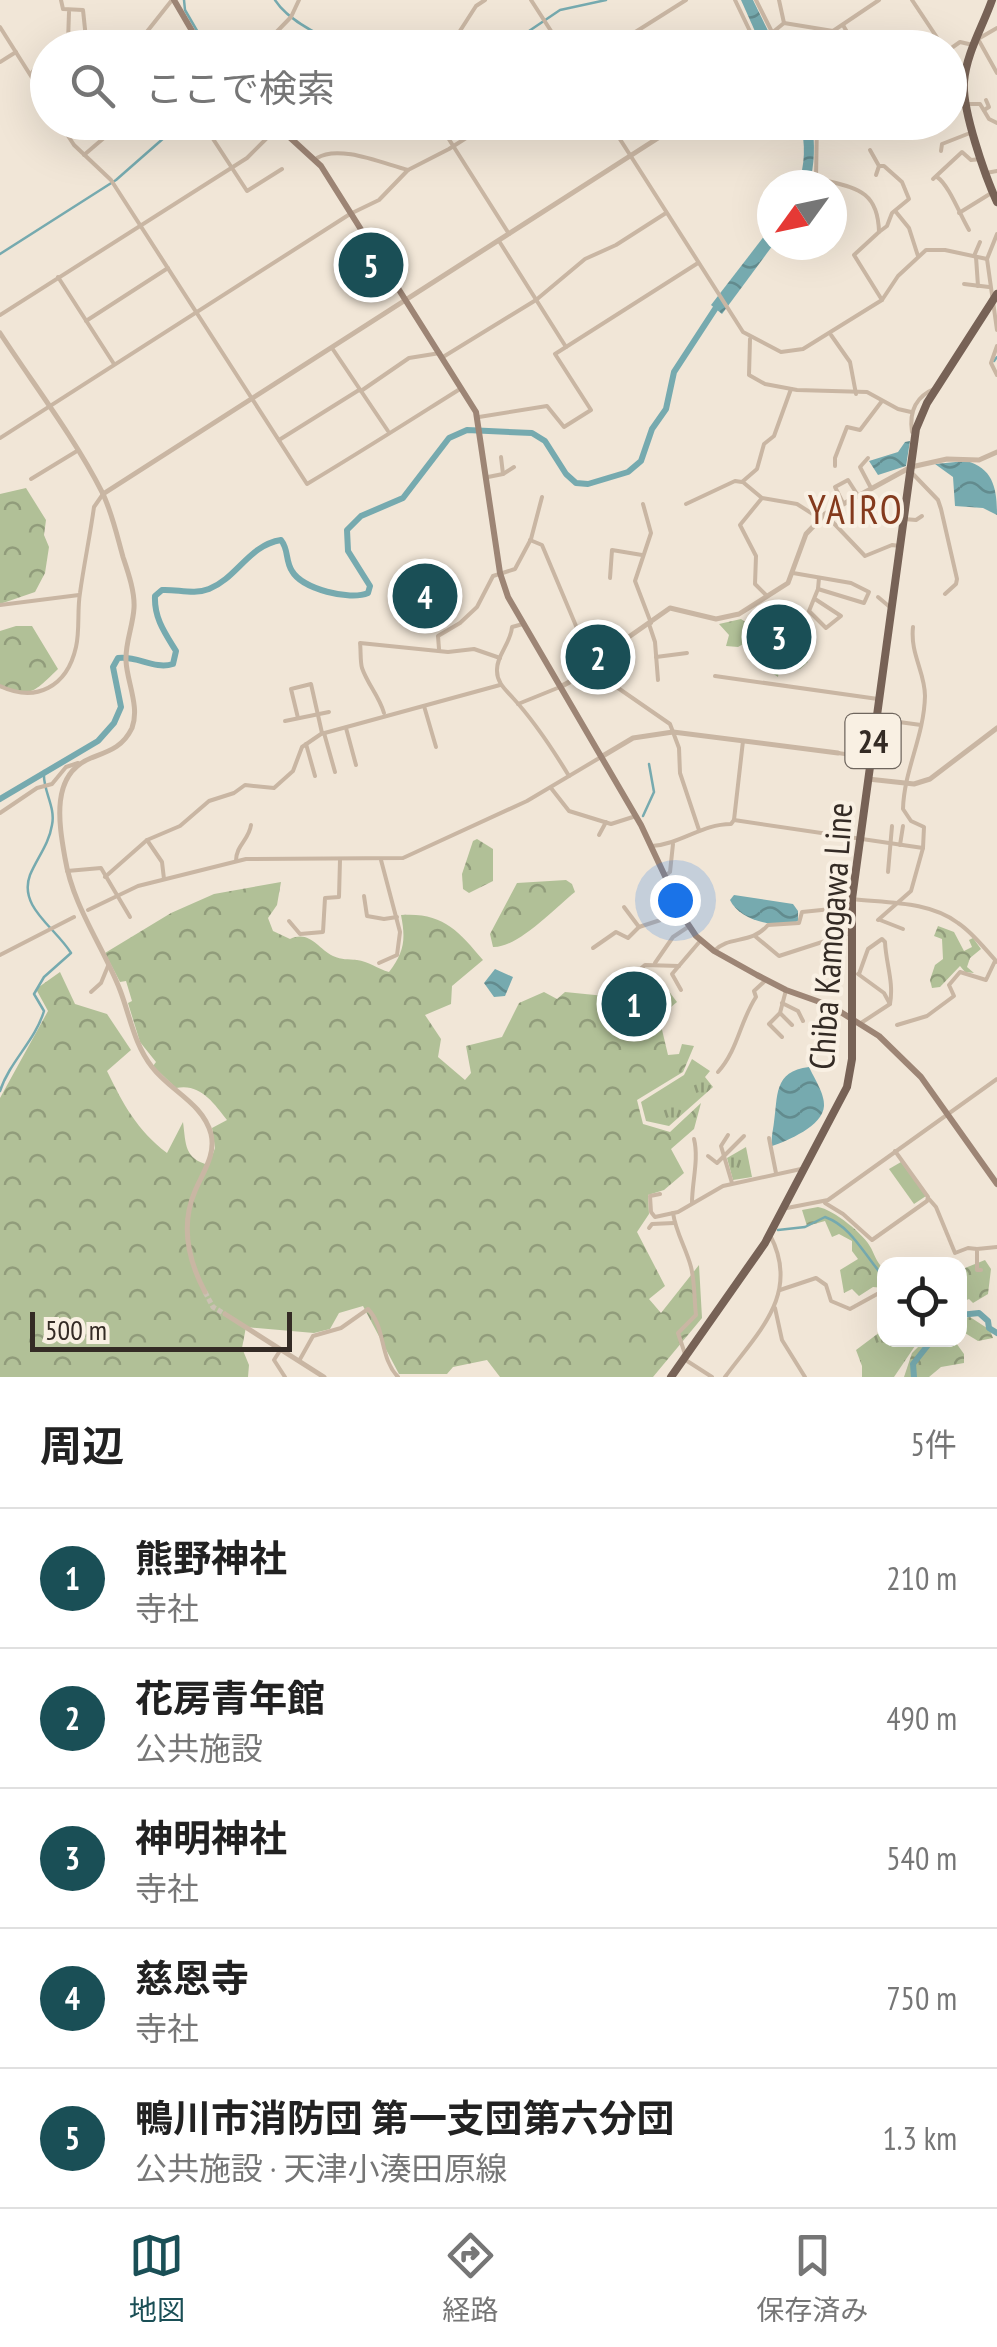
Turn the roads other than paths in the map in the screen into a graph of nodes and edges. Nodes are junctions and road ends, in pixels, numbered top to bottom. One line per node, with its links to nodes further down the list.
1 (61, 0): 13 (street)
2 (173, 0): 20 (street); 21 (main road)
3 (299, 0): 22 (street)
4 (485, 0): 23 (street)
5 (531, 0): 24 (street)
6 (686, 0): 25 (street)
7 (734, 0): 26 (street)
8 (756, 0): 27 (street)
9 (780, 0): 14 (street)
10 (879, 0): 15 (street)
11 (912, 0): 32 (street)
12 (992, 0): 34 (main road)
13 (69, 10): 18 (street); 19 (street)
14 (784, 23): 28 (street); 29 (street)
15 (843, 25): 30 (street); 31 (street)
16 (0, 27): 35 (street)
17 (997, 28): 34 (street)
18 (68, 30)
19 (84, 30)
20 (149, 30)
21 (191, 30)
22 (278, 30)
23 (461, 30)
24 (551, 30)
25 (638, 30)
26 (749, 30)
27 (772, 30)
28 (775, 30)
29 (825, 30)
30 (833, 30)
31 (846, 30)
32 (934, 30)
33 (967, 42): 34 (street)
34 (977, 42): 37 (main road); 39 (street)
35 (16, 52): 36 (street); 38 (street)
36 (0, 62)
37 (967, 70)
38 (30, 74)
39 (997, 74)
40 (986, 100): 43 (street)
41 (967, 104): 43 (street)
42 (967, 108): 45 (main road)
43 (984, 110): 44 (street)
44 (997, 122)
45 (974, 132): 46 (street); 64 (main road)
46 (967, 135)
47 (73, 140): 61 (street)
48 (100, 140): 61 (street)
49 (214, 140): 67 (street)
50 (263, 140): 67 (street)
51 (293, 140): 65 (main road)
52 (449, 140): 58 (street)
53 (464, 140): 58 (street)
54 (620, 140): 62 (street)
55 (654, 140): 62 (street)
56 (817, 140): 82 (street)
57 (953, 140): 60 (street)
58 (453, 147): 69 (street); 83 (street)
59 (870, 150): 66 (street)
60 (941, 151)
61 (84, 155): 80 (street)
62 (629, 155): 77 (street); 83 (street)
63 (884, 155): 66 (street)
64 (982, 159): 71 (main road); 78 (street)
65 (316, 160): 69 (street); 79 (main road)
66 (878, 163): 72 (street); 73 (street)
67 (232, 168): 68 (street); 80 (street)
68 (282, 169)
69 (408, 170): 79 (street)
70 (997, 171): 71 (street)
71 (986, 173): 75 (main road)
72 (876, 175)
73 (897, 178): 74 (street); 76 (street)
74 (891, 182)
75 (995, 193): 78 (street)
76 (895, 211): 82 (street); 87 (street)
77 (666, 212): 90 (street); 98 (street)
78 (959, 213): 81 (street)
79 (350, 214): 97 (main road); 100 (street)
80 (140, 226): 91 (street); 92 (street)
81 (969, 230)
82 (878, 232): 99 (street)
83 (508, 234): 85 (street)
84 (997, 234): 89 (street)
85 (498, 240): 97 (street); 98 (street)
86 (980, 242): 88 (street)
87 (918, 256): 88 (street); 99 (street)
88 (975, 257): 89 (street); 94 (street)
89 (986, 259): 95 (street)
90 (698, 263): 106 (street); 108 (street)
91 (168, 268): 100 (street); 102 (street)
92 (58, 278): 101 (street); 102 (street)
93 (964, 284): 94 (street)
94 (978, 286): 95 (street)
95 (989, 286): 96 (street)
96 (995, 298): 103 (street); 114 (main road, Chiba Kamogawa Line / 24)
97 (406, 300): 109 (street); 110 (main road)
98 (536, 300): 108 (street); 110 (street)
99 (882, 300): 105 (street)
100 (196, 312): 111 (street); 118 (street)
101 (0, 315)
102 (86, 321): 111 (street)
103 (997, 330)
104 (0, 333): 120 (street)
105 (830, 333): 106 (street); 117 (street)
106 (750, 339): 115 (street)
107 (997, 346): 112 (street)
108 (566, 347): 122 (street)
109 (332, 348): 116 (street); 118 (street)
110 (441, 355): 113 (main road); 116 (street)
111 (114, 364): 120 (street)
112 (997, 375)
113 (462, 388): 122 (main road); 125 (street)
114 (936, 388): 121 (street); 126 (main road, Chiba Kamogawa Line / 24)
115 (792, 389): 117 (street); 139 (street)
116 (359, 391): 125 (street); 128 (street)
117 (856, 394): 119 (street)
118 (253, 398): 128 (street); 141 (street)
119 (882, 401): 121 (street); 124 (street)
120 (48, 408): 127 (street); 129 (street)
121 (912, 412): 126 (street)
122 (480, 420): 137 (main road)
123 (840, 425): 124 (street)
124 (847, 427): 133 (street)
125 (388, 431): 128 (street)
126 (915, 436): 135 (main road, Chiba Kamogawa Line / 24)
127 (0, 438)
128 (279, 440)
129 (76, 451): 138 (street); 141 (street)
130 (997, 452): 135 (street)
131 (501, 456): 136 (street)
132 (868, 458): 140 (street)
133 (835, 466)
134 (514, 467): 136 (street)
135 (910, 468): 140 (street); 150 (main road, Chiba Kamogawa Line / 24); 159 (street)
136 (504, 474): 137 (street)
137 (488, 476): 154 (main road)
138 (31, 479)
139 (742, 482): 144 (street); 146 (street)
140 (871, 488): 142 (street)
141 (104, 494): 160 (street); 200 (street)
142 (858, 496): 147 (street); 147 (street)
143 (542, 497): 151 (street)
144 (762, 498): 148 (street); 161 (street)
145 (644, 504): 153 (street)
146 (686, 504)
147 (843, 504): 148 (street)
148 (822, 516): 152 (street); 155 (street)
149 (922, 516): 150 (street)
150 (903, 518): 152 (main road, Chiba Kamogawa Line / 24)
151 (530, 540): 154 (street); 169 (street)
152 (900, 546): 165 (main road, Chiba Kamogawa Line / 24)
153 (642, 555): 156 (street); 167 (street)
154 (500, 573): 166 (main road); 170 (street)
155 (793, 573): 157 (street); 161 (street)
156 (610, 578)
157 (819, 578): 158 (street); 158 (street)
158 (818, 589): 163 (street)
159 (945, 594)
160 (80, 595): 164 (street); 178 (street)
161 (769, 597): 167 (street)
162 (878, 597): 165 (street)
163 (815, 599): 163 (street)
164 (0, 605)
165 (892, 608): 180 (main road, Chiba Kamogawa Line / 24)
166 (523, 624): 172 (street); 179 (main road)
167 (650, 624): 173 (street); 174 (street)
168 (913, 627): 189 (street)
169 (579, 633)
170 (440, 651): 172 (street); 185 (street)
171 (687, 653): 173 (street)
172 (500, 658): 177 (street)
173 (656, 658): 176 (street)
174 (592, 670): 179 (street); 192 (street)
175 (714, 676): 180 (street)
176 (658, 680)
177 (500, 684): 181 (street); 182 (street)
178 (0, 686)
179 (560, 687): 181 (street); 198 (main road)
180 (880, 699): 187 (main road, Chiba Kamogawa Line / 24)
181 (518, 704): 204 (street)
182 (424, 706): 185 (street); 196 (street)
183 (329, 712): 184 (street)
184 (318, 714): 186 (street); 186 (street); 193 (street)
185 (385, 715): 190 (street)
186 (298, 718): 188 (street)
187 (876, 719): 189 (street); 199 (main road, Chiba Kamogawa Line / 24)
188 (285, 721)
189 (922, 725): 206 (street)
190 (346, 728): 193 (street); 201 (street)
191 (997, 728): 206 (street)
192 (673, 732): 194 (street); 198 (street); 215 (street)
193 (323, 734): 195 (street); 202 (street)
194 (743, 741): 197 (street); 210 (street)
195 (306, 744): 203 (street); 218 (street)
196 (436, 747)
197 (838, 753): 199 (street)
198 (601, 758): 204 (street); 209 (main road)
199 (871, 758): 205 (main road, Chiba Kamogawa Line / 24)
200 (83, 763): 208 (street); 227 (street)
201 (356, 765)
202 (335, 772)
203 (315, 776)
204 (569, 776): 207 (street)
205 (868, 780): 206 (street); 217 (main road, Chiba Kamogawa Line / 24)
206 (904, 783): 223 (street)
207 (551, 788): 211 (street); 225 (street)
208 (0, 813)
209 (636, 816): 211 (street); 222 (main road)
210 (734, 820): 215 (street); 217 (street)
211 (606, 822): 216 (street)
212 (251, 825): 226 (street)
213 (892, 826): 220 (street)
214 (903, 826): 221 (street)
215 (700, 830): 219 (street)
216 (599, 834)
217 (860, 839): 220 (street); 234 (main road, Chiba Kamogawa Line / 24)
218 (147, 840): 230 (street); 231 (street)
219 (672, 844): 222 (street); 229 (street)
220 (890, 844): 221 (street); 228 (street)
221 (900, 845): 223 (street)
222 (652, 846): 229 (main road)
223 (923, 848): 235 (street)
224 (340, 860): 225 (street); 226 (street); 242 (street)
225 (381, 860): 241 (street)
226 (236, 861): 231 (street)
227 (68, 871): 230 (street); 255 (street)
228 (888, 872)
229 (666, 875): 238 (main road)
230 (105, 877): 232 (street)
231 (164, 879): 232 (street)
232 (116, 895): 237 (street); 240 (street)
233 (364, 896): 241 (street)
234 (852, 903): 235 (street); 246 (main road, Chiba Kamogawa Line / 24); 247 (street)
235 (898, 904): 245 (street); 252 (street)
236 (624, 906): 243 (street)
237 (88, 910)
238 (682, 912): 243 (street); 244 (main road)
239 (74, 917): 251 (street)
240 (130, 917)
241 (397, 917): 253 (street)
242 (290, 921)
243 (639, 927): 249 (street)
244 (689, 927): 248 (main road); 254 (street)
245 (904, 928)
246 (851, 933): 247 (street); 258 (main road, Chiba Kamogawa Line / 24)
247 (756, 937): 250 (street)
248 (701, 940): 250 (main road); 256 (street)
249 (592, 948)
250 (714, 951): 259 (main road)
251 (0, 954)
252 (996, 961): 269 (street)
253 (379, 963)
254 (656, 964): 256 (street); 257 (street)
255 (108, 966): 262 (street); 299 (street)
256 (679, 966): 260 (street)
257 (624, 970)
258 (855, 973): 264 (street); 264 (street); 266 (main road, Chiba Kamogawa Line / 24)
259 (766, 980): 261 (main road); 272 (street)
260 (681, 990)
261 (786, 990): 263 (street); 266 (main road)
262 (91, 992)
263 (782, 1002): 265 (street); 267 (street)
264 (890, 1004): 268 (street)
265 (780, 1013): 270 (street); 271 (street)
266 (852, 1017): 268 (main road); 282 (main road, Chiba Kamogawa Line / 24)
267 (804, 1022)
268 (861, 1023): 274 (main road)
269 (897, 1024)
270 (792, 1025)
271 (782, 1037)
272 (718, 1072)
273 (997, 1079): 274 (street)
274 (948, 1114): 279 (street); 285 (main road)
275 (728, 1136): 281 (street)
276 (744, 1136): 281 (street)
277 (770, 1138): 283 (street)
278 (694, 1139): 289 (street)
279 (895, 1151): 287 (street); 288 (street)
280 (708, 1156): 281 (street)
281 (726, 1156): 284 (street)
282 (805, 1171): 283 (street); 290 (main road, Chiba Kamogawa Line / 24)
283 (776, 1173): 284 (street)
284 (732, 1183): 289 (street)
285 (997, 1184)
286 (660, 1194): 291 (street)
287 (928, 1199): 288 (street); 296 (street)
288 (824, 1202): 290 (street)
289 (692, 1203): 291 (street)
290 (785, 1208): 294 (main road, Chiba Kamogawa Line / 24)
291 (673, 1213): 292 (street)
292 (674, 1223): 293 (street); 304 (street)
293 (649, 1228)
294 (770, 1235): 298 (street); 304 (main road, Chiba Kamogawa Line / 24)
295 (997, 1247): 296 (street)
296 (977, 1248): 297 (street)
297 (981, 1270)
298 (780, 1290): 300 (street); 301 (street)
299 (205, 1292)
300 (877, 1294)
301 (775, 1308): 311 (street); 312 (street)
302 (224, 1314): 303 (street)
303 (280, 1349): 305 (street); 306 (street)
304 (685, 1357): 309 (main road, Chiba Kamogawa Line / 24); 310 (street)
305 (299, 1361): 307 (street); 308 (street)
306 (285, 1377)
307 (324, 1377)
308 (398, 1377)
309 (671, 1377)
310 (712, 1377)
311 (725, 1377)
312 (805, 1377)

